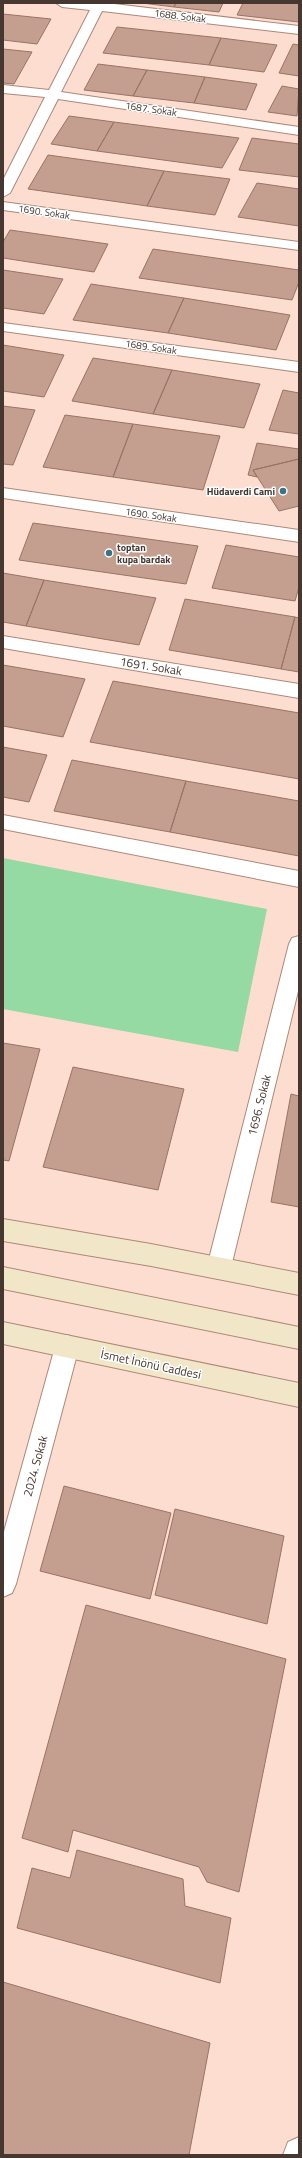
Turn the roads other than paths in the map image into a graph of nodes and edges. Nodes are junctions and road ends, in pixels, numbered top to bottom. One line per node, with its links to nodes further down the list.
1 (62, 3): 2 (street, 1688. Sokak)
2 (99, 5): 3 (street, 1688. Sokak); 5 (street)
3 (299, 30)
4 (3, 89): 5 (street, 1687. Sokak)
5 (52, 94): 6 (street, 1687. Sokak); 7 (street)
6 (299, 131)
7 (3, 193)
8 (3, 206): 9 (street, 1690. Sokak)
9 (299, 246)
10 (3, 327): 11 (street, 1689. Sokak)
11 (299, 367)
12 (3, 493): 13 (street, 1690. Sokak)
13 (299, 536)
14 (3, 642): 15 (street, 1691. Sokak)
15 (299, 691)
16 (3, 822): 17 (street)
17 (299, 880)
18 (299, 944): 20 (street, 1696. Sokak)
19 (3, 1230): 20 (main road)
20 (219, 1266): 22 (main road)
21 (3, 1278): 24 (main road)
22 (299, 1284)
23 (3, 1333): 25 (main road, İsmet İnönü Caddesi)
24 (299, 1338)
25 (67, 1347): 26 (main road, İsmet İnönü Caddesi); 27 (street, 2024. Sokak)
26 (299, 1395)
27 (3, 1584)

